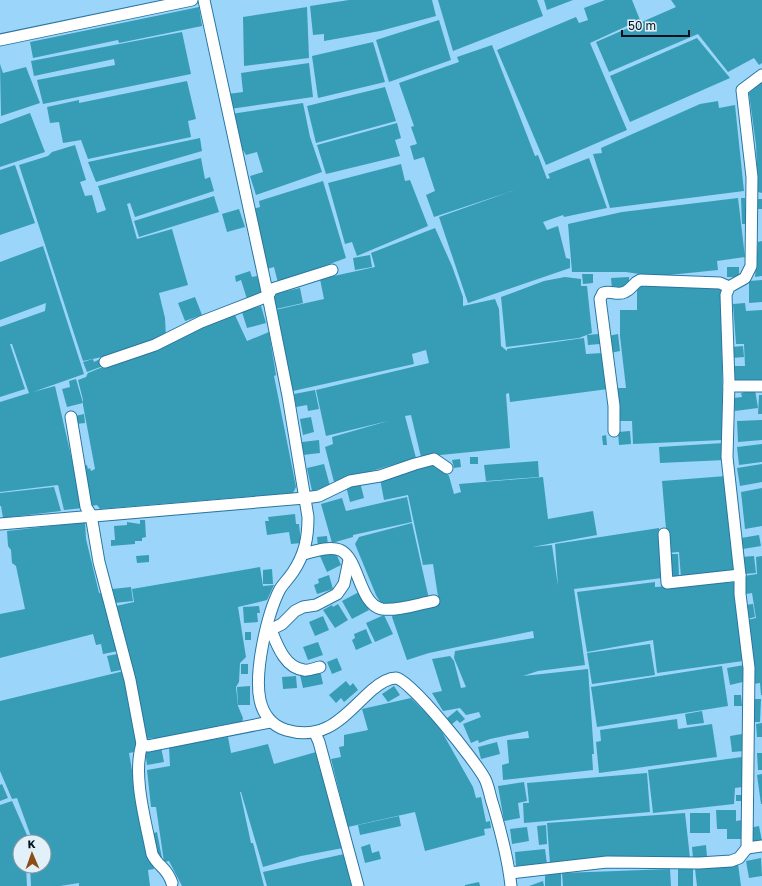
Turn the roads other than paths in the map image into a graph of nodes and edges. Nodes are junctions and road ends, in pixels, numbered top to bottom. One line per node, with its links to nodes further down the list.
1 (192, 0): 3 (street)
2 (204, 0): 7 (street)
3 (0, 40)
4 (762, 75): 6 (street)
5 (332, 270): 7 (street)
6 (729, 286): 9 (street); 12 (street)
7 (268, 296): 8 (street); 14 (street)
8 (105, 362)
9 (729, 386): 10 (street); 20 (street)
10 (762, 386)
11 (71, 417): 15 (street)
12 (614, 431)
13 (447, 468): 14 (street)
14 (305, 498): 15 (street); 18 (street)
15 (91, 515): 16 (street); 26 (street)
16 (0, 524)
17 (664, 534): 20 (street)
18 (304, 554): 19 (street); 22 (street)
19 (349, 560): 21 (street); 22 (street)
20 (740, 575): 28 (street)
21 (434, 601)
22 (268, 631): 23 (street); 24 (street)
23 (320, 667)
24 (270, 722): 25 (street); 26 (street)
25 (315, 733): 29 (street); 31 (street)
26 (142, 744): 30 (street)
27 (762, 846): 28 (street)
28 (747, 848): 29 (street)
29 (510, 873): 32 (street)
30 (172, 883)
31 (358, 886)
32 (511, 886)

